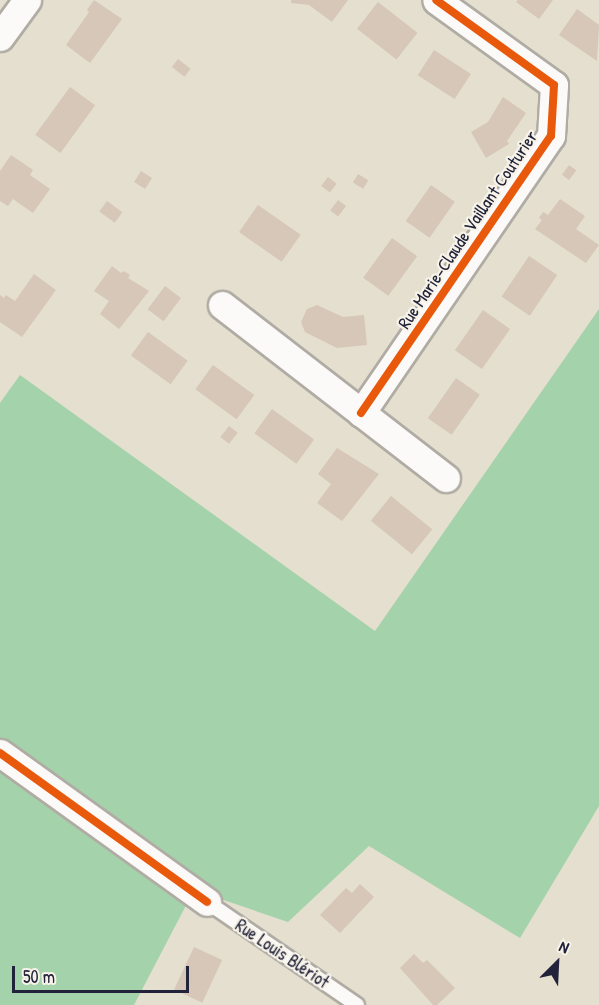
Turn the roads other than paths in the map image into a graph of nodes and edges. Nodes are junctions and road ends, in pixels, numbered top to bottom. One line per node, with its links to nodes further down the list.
1 (27, 0): 3 (street)
2 (436, 0): 5 (street, Rue Marie-Claude Vaillant Couturier)
3 (0, 37)
4 (222, 305): 5 (street)
5 (362, 413): 6 (street)
6 (446, 478)
7 (0, 753): 8 (street)
8 (207, 902): 9 (lane, Rue Louis Blériot)
9 (357, 1005)

